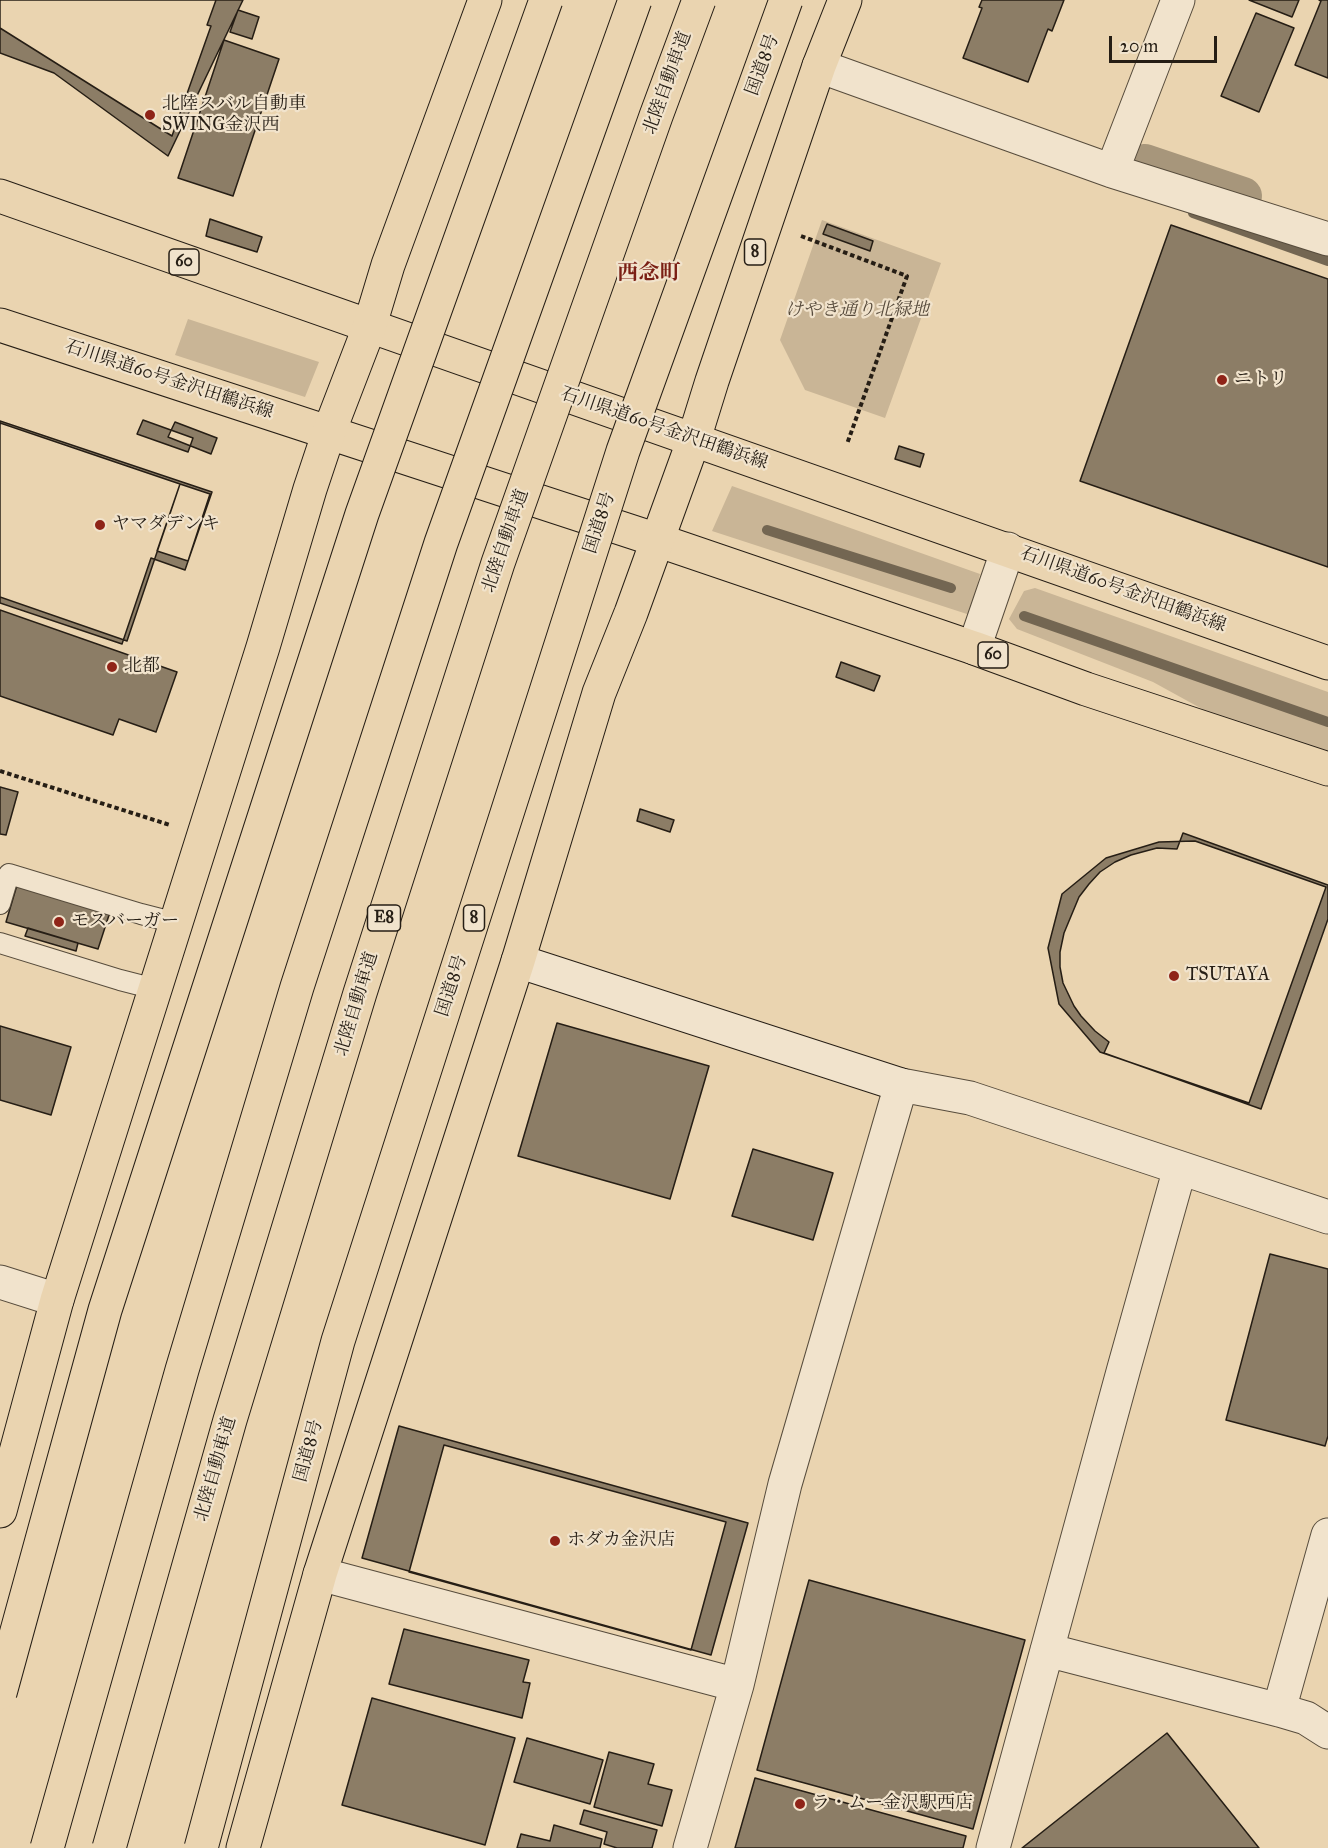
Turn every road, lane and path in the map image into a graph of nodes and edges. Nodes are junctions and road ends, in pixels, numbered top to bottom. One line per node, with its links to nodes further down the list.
1 (485, 0): 14 (main road)
2 (546, 0): 42 (main road, bridge)
3 (635, 0): 45 (main road, bridge)
4 (699, 0): 46 (main road, 北陸自動車道 / E8, bridge)
5 (786, 0): 47 (main road, 国道8号 / 8, bridge)
6 (845, 0): 8 (main road, 8)
7 (1178, 0): 9 (street)
8 (819, 66): 9 (street); 16 (main road, 8)
9 (1112, 171): 12 (street)
10 (0, 196): 14 (main road, 石川県道60号金沢田鶴浜線 / 60)
11 (801, 236): 17 (path)
12 (1328, 239)
13 (0, 325): 15 (main road, 石川県道60号金沢田鶴浜線 / 60)
14 (369, 328): 15 (main road); 16 (main road, 石川県道60号金沢田鶴浜線 / 60)
15 (328, 432): 18 (main road, 石川県道60号金沢田鶴浜線 / 60); 26 (main road)
16 (694, 439): 18 (main road); 19 (main road, 石川県道60号金沢田鶴浜線 / 60)
17 (847, 444)
18 (657, 540): 20 (main road, 石川県道60号金沢田鶴浜線 / 60); 28 (main road)
19 (1008, 549): 20 (street); 21 (main road, 石川県道60号金沢田鶴浜線 / 60)
20 (974, 648): 22 (main road, 石川県道60号金沢田鶴浜線 / 60)
21 (1328, 663)
22 (1328, 769)
23 (0, 771): 24 (path)
24 (170, 825)
25 (0, 904): 26 (lane)
26 (176, 923): 29 (main road)
27 (0, 943): 29 (lane)
28 (518, 961): 30 (street); 39 (main road)
29 (155, 989): 34 (main road)
30 (901, 1085): 31 (street); 41 (street)
31 (1180, 1168): 32 (street); 40 (street)
32 (1328, 1217)
33 (0, 1282): 34 (street)
34 (57, 1300): 35 (main road)
35 (30, 1396): 36 (main road); 37 (main road)
36 (0, 1464)
37 (0, 1511)
38 (1328, 1535): 43 (street)
39 (320, 1574): 41 (street); 48 (main road)
40 (1047, 1650): 43 (street); 50 (street)
41 (737, 1685): 49 (street)
42 (0, 1693)
43 (1279, 1710): 44 (street)
44 (1328, 1732)
45 (47, 1848)
46 (109, 1848)
47 (201, 1848)
48 (243, 1848)
49 (690, 1848)
50 (993, 1848)

